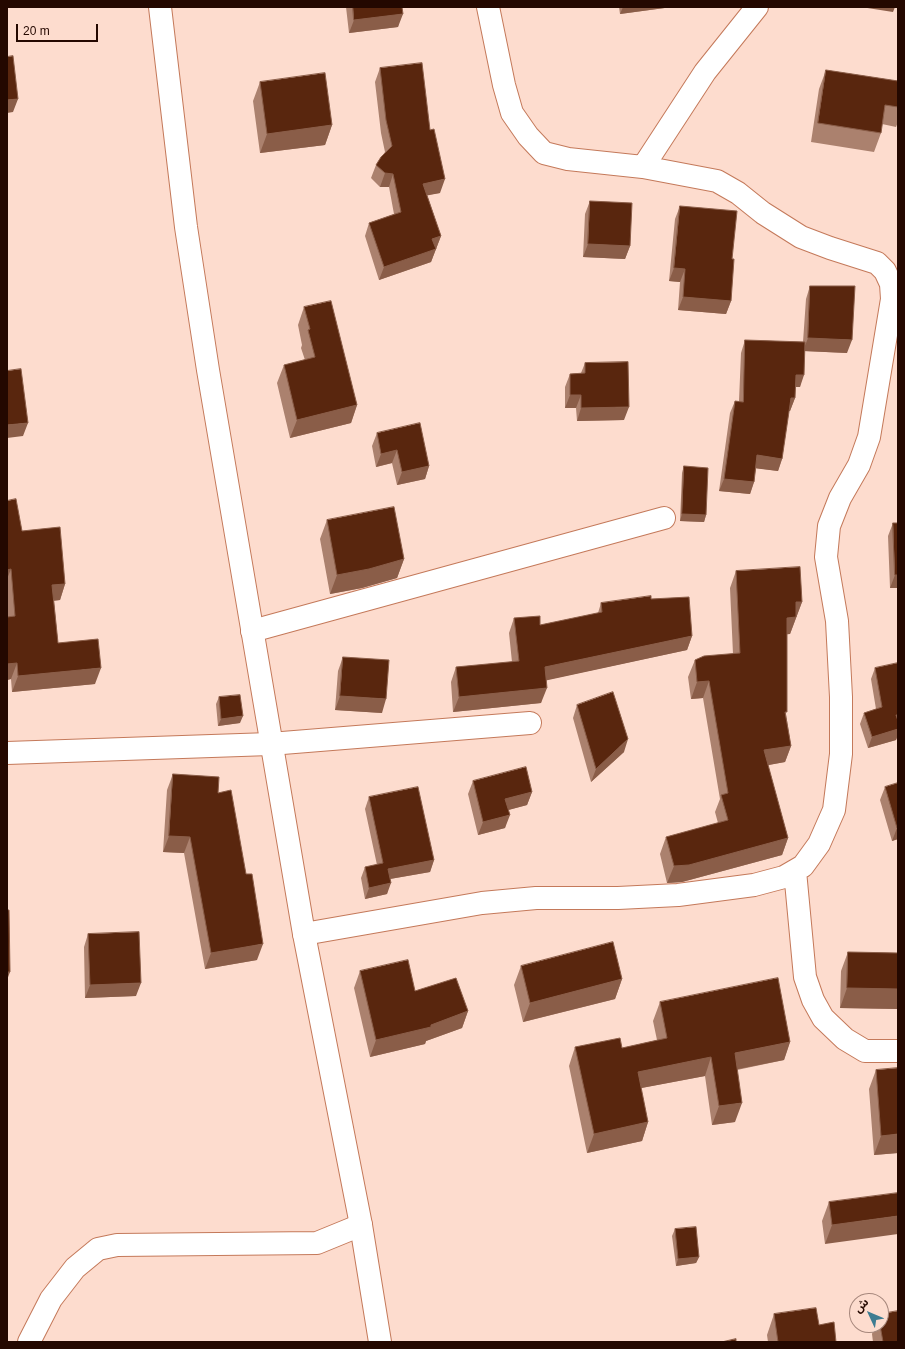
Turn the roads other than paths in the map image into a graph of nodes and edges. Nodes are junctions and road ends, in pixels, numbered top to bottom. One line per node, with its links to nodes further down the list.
1 (160, 7): 6 (street)
2 (488, 7): 4 (street)
3 (758, 7): 4 (street)
4 (643, 167): 10 (street)
5 (664, 518): 6 (street)
6 (252, 632): 8 (street)
7 (530, 723): 8 (street)
8 (270, 744): 9 (street); 11 (street)
9 (7, 753)
10 (795, 870): 11 (street); 12 (street)
11 (304, 934): 13 (street)
12 (898, 1052)
13 (361, 1225): 14 (street); 15 (street)
14 (29, 1342)
15 (380, 1342)

